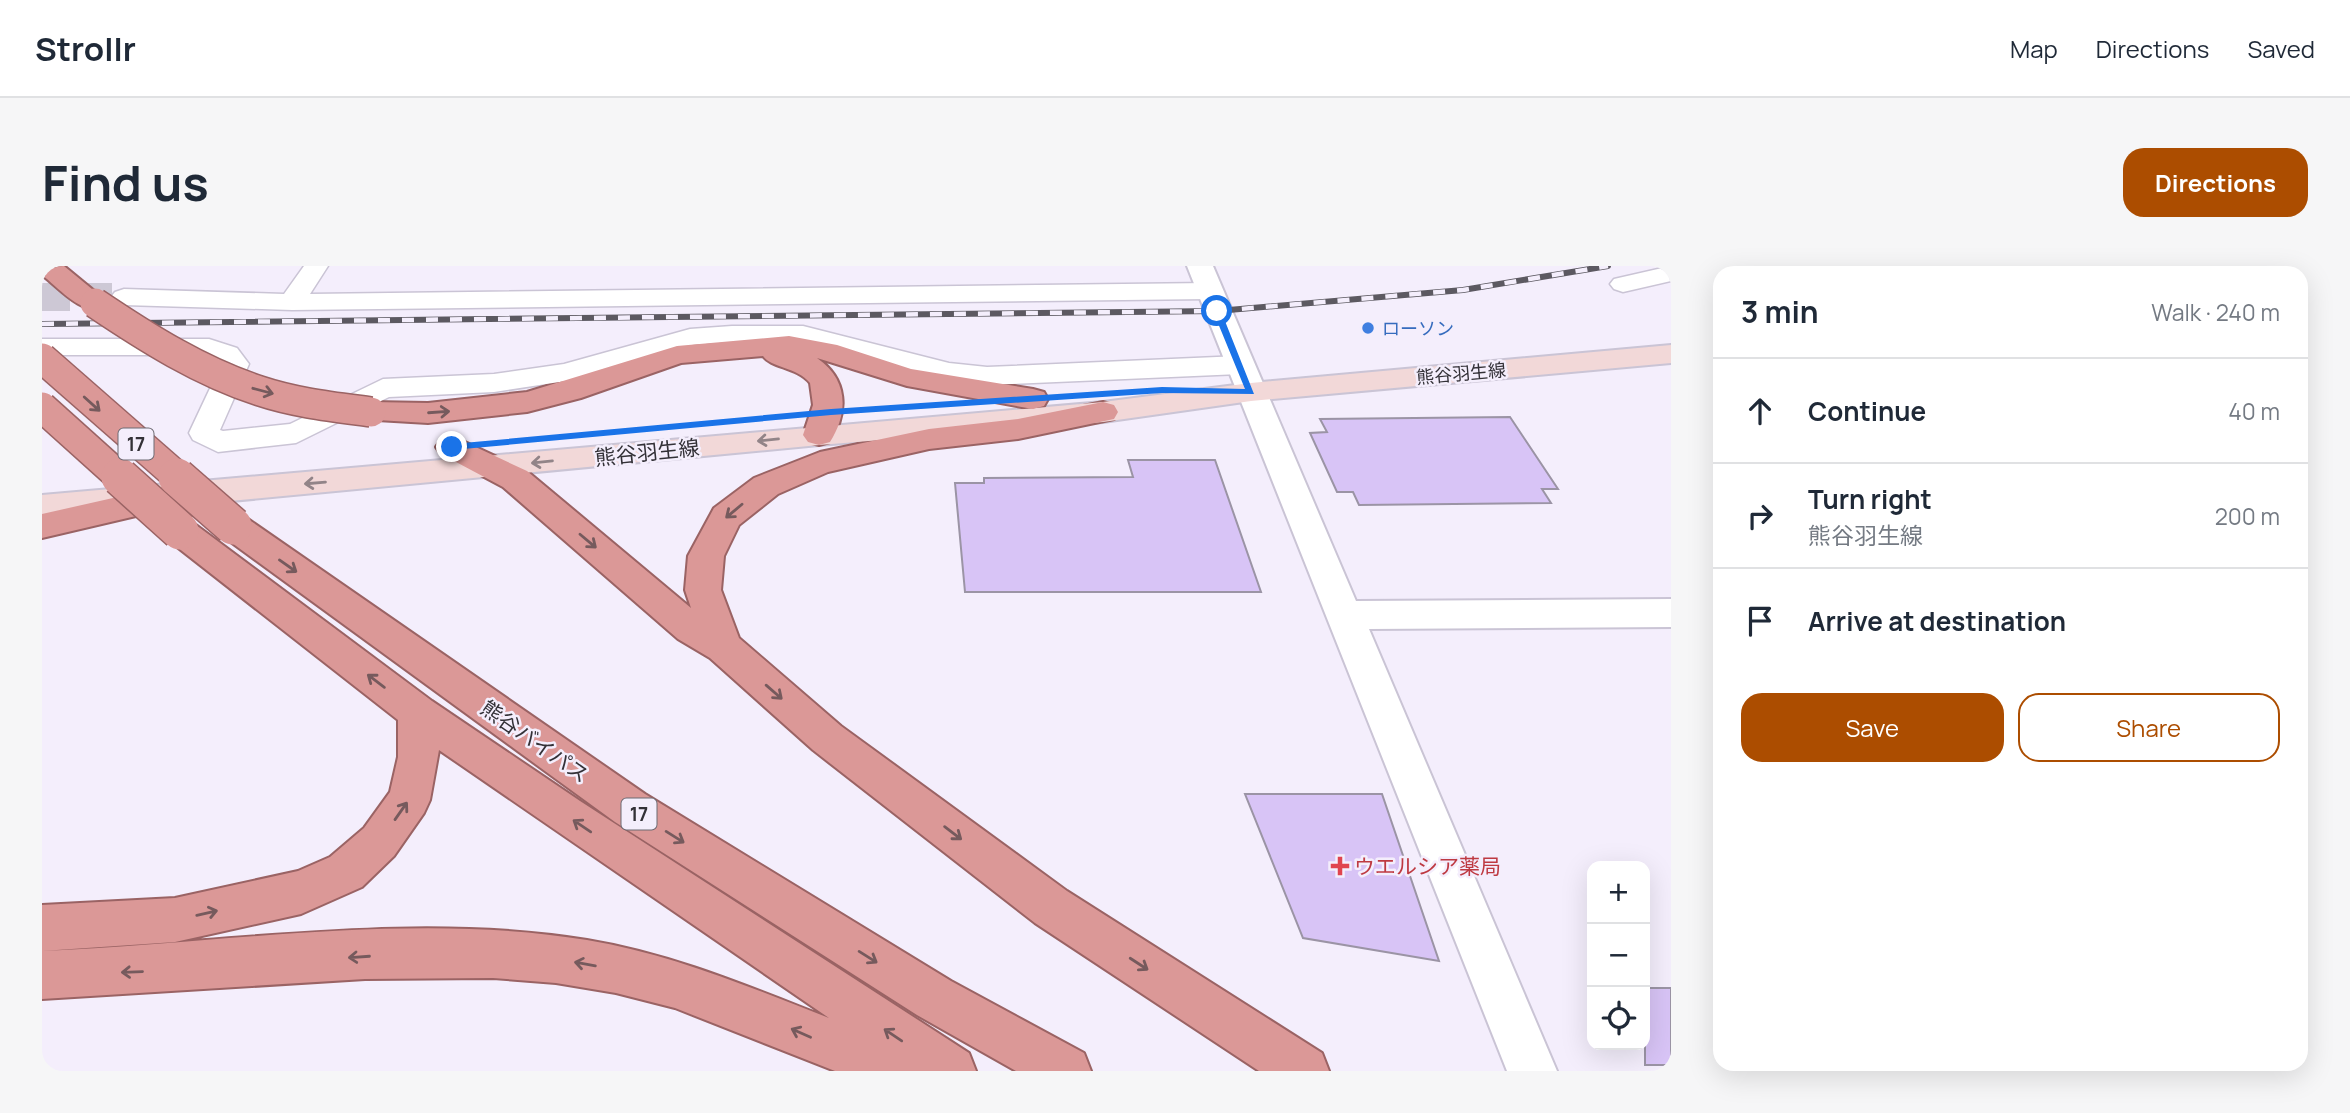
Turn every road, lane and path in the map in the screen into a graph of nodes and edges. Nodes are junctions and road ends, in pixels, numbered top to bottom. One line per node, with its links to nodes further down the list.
1 (47, 266): 9 (highway, one-way to 9, bridge)
2 (316, 266): 7 (street)
3 (156, 271): 7 (street)
4 (1671, 273): 6 (street)
5 (1204, 278): 7 (street); 12 (street)
6 (1623, 284)
7 (292, 302)
8 (42, 347): 12 (street)
9 (734, 348): 13 (highway); 16 (highway)
10 (1671, 354): 12 (main road, 熊谷羽生線)
11 (42, 358): 31 (highway, 熊谷バイパス / 17, one-way to 31, bridge)
12 (1245, 379): 13 (main road, 熊谷羽生線); 15 (main road, 熊谷羽生線); 24 (street)
13 (1033, 399): 16 (main road, 熊谷羽生線)
14 (42, 407): 21 (highway, 熊谷バイパス / 17, bridge)
15 (1103, 412): 16 (main road, 熊谷羽生線); 25 (highway, one-way to 25)
16 (825, 423): 17 (main road, 熊谷羽生線); 18 (main road, 熊谷羽生線, one-way to 18)
17 (452, 447): 18 (highway); 19 (main road, 熊谷羽生線)
18 (488, 467): 21 (main road, 熊谷羽生線, one-way to 21); 25 (highway, one-way to 25)
19 (42, 482)
20 (42, 507): 21 (main road, 熊谷羽生線)
21 (182, 513): 22 (highway); 26 (highway, 熊谷バイパス / 17, one-way to 21)
22 (42, 526)
23 (1671, 613): 24 (street)
24 (1343, 615): 33 (street)
25 (723, 647): 32 (highway, one-way to 32)
26 (418, 713): 27 (highway, one-way to 26); 30 (highway, 熊谷バイパス / 17, one-way to 26)
27 (42, 928)
28 (42, 975): 29 (highway, one-way to 28)
29 (886, 1071)
30 (951, 1071)
31 (1066, 1071)
32 (1304, 1071)
33 (1532, 1071)

